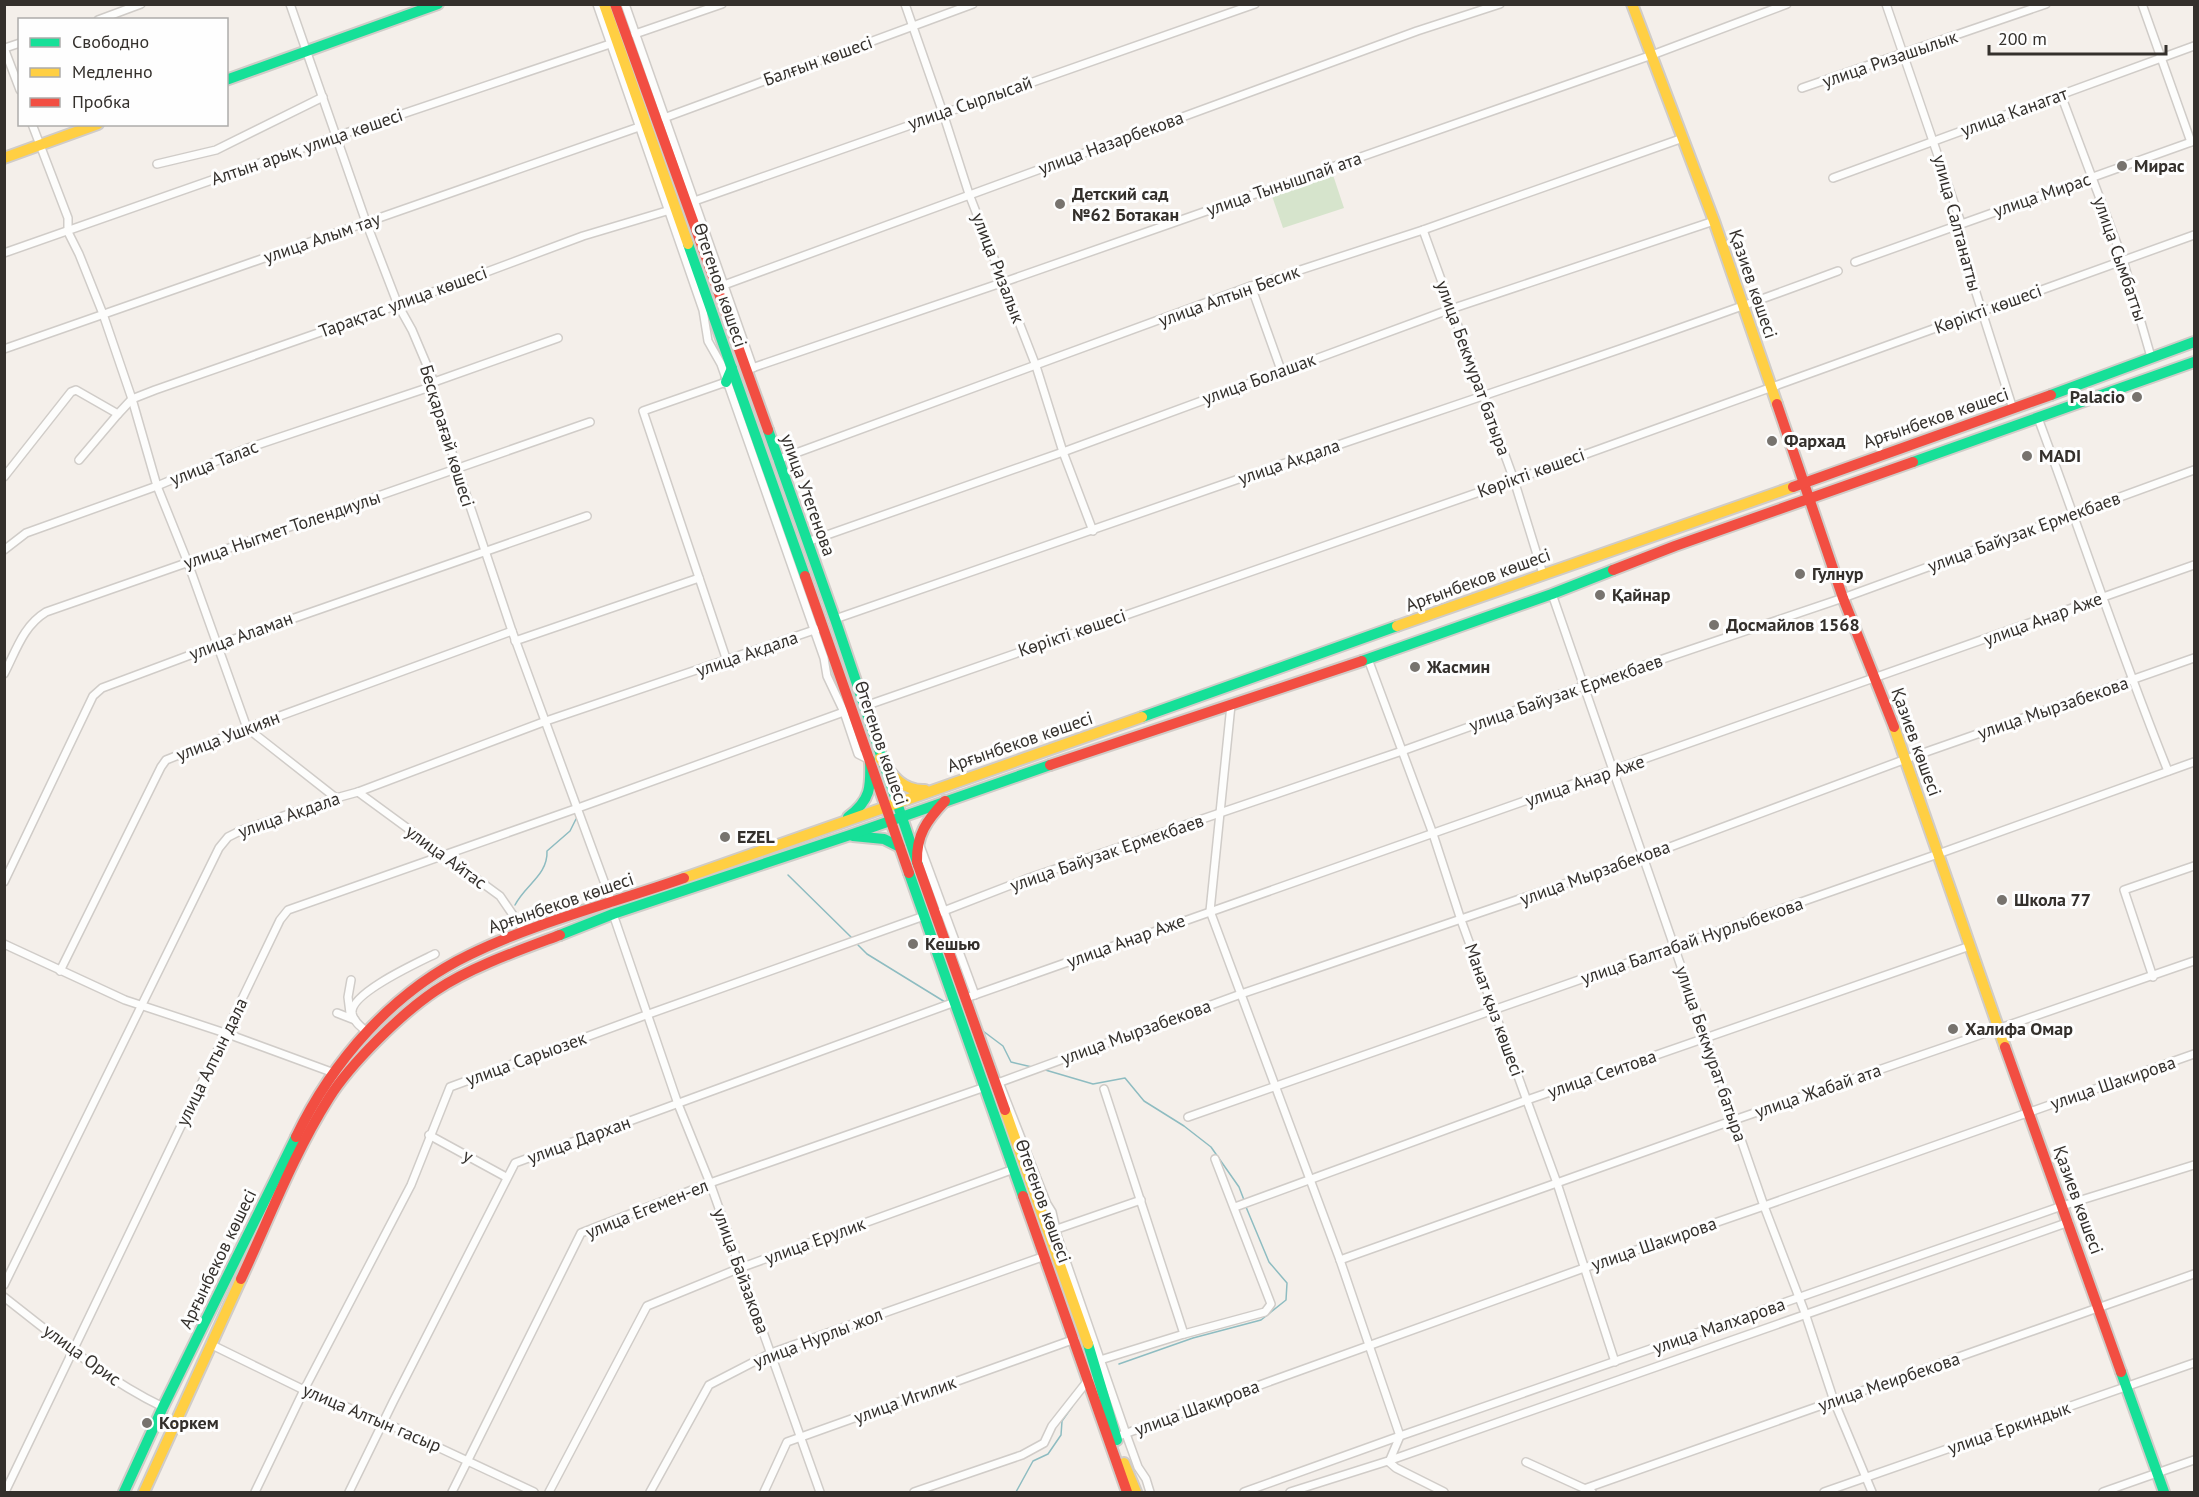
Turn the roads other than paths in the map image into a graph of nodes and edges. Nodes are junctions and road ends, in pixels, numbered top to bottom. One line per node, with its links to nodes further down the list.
1 (141, 4): 18 (street)
2 (290, 4): 23 (street, Бесқарағай көшесі)
3 (418, 4): 23 (main road)
4 (438, 4): 23 (main road)
5 (615, 4): 52 (main road)
6 (625, 4): 20 (street)
7 (722, 4): 20 (street)
8 (905, 4): 19 (street, улица Ризалык)
9 (973, 4): 19 (street, Балғын көшесі)
10 (1255, 4): 35 (street, улица Сырлысай)
11 (1500, 4): 51 (street, улица Назарбекова)
12 (1632, 4): 25 (main road, Қазиев көшесі)
13 (1787, 4): 25 (street, улица Тынышпай ата)
14 (1886, 4): 26 (street, улица Салтанатты)
15 (2046, 4): 26 (street, улица Ризашылык)
16 (2142, 4): 28 (street)
17 (601, 7): 24 (street); 27 (main road, Өтегенов көшесі)
18 (103, 18)
19 (913, 26): 35 (street, улица Ризалык); 36 (street, Балғын көшесі)
20 (635, 34): 36 (street)
21 (2194, 46): 28 (street, улица Канагат)
22 (4, 48): 31 (street)
23 (306, 48): 29 (main road); 30 (main road); 34 (street, Бесқарағай көшесі)
24 (611, 48): 27 (main road); 40 (street); 41 (street, Алтын арық улица көшесі)
25 (1652, 55): 42 (main road, Қазиев көшесі); 64 (street, улица Тынышпай ата)
26 (1904, 55): 32 (street, улица Ризашылык); 43 (street, улица Салтанатты)
27 (622, 57): 52 (main road, Өтегенов көшесі)
28 (2161, 59): 33 (street, улица Канагат); 44 (street)
29 (228, 72)
30 (228, 79)
31 (18, 85)
32 (1802, 88)
33 (2061, 95): 43 (street, улица Канагат); 49 (street, улица Сымбатты)
34 (323, 97): 41 (street, Бесқарағай көшесі); 48 (street)
35 (944, 113): 51 (street, улица Ризалык); 52 (street, улица Сырлысай)
36 (663, 118): 52 (street)
37 (33, 126): 45 (street)
38 (77, 126): 45 (main road)
39 (92, 126): 45 (main road)
40 (639, 127): 52 (street); 54 (street, улица Алым тау)
41 (337, 136): 54 (street, Бесқарағай көшесі); 57 (street, Алтын арық улица көшесі)
42 (1683, 138): 53 (main road, Қазиев көшесі); 56 (street, улица Алтын Бесик)
43 (1934, 141): 50 (street, улица Канагат); 55 (street, улица Салтанатты)
44 (2193, 141): 49 (street, улица Мирас)
45 (39, 143): 46 (main road); 47 (main road); 57 (street)
46 (4, 152)
47 (4, 158)
48 (158, 164)
49 (2091, 177): 55 (street, улица Мирас); 61 (street, улица Сымбатты)
50 (1833, 178)
51 (969, 194): 64 (street, улица Ризалык); 65 (street, улица Назарбекова)
52 (681, 206): 60 (main road, Өтегенов көшесі); 65 (street); 67 (street, Тарақтас улица көшесі); 81 (street)
53 (1714, 221): 68 (main road, Қазиев көшесі); 69 (street, улица Болашак)
54 (366, 222): 67 (street, Бесқарағай көшесі); 71 (street, улица Алым тау)
55 (1961, 223): 62 (street, улица Мирас); 70 (street, улица Салтанатты)
56 (1423, 230): 66 (street, улица Алтын Бесик); 69 (street, улица Бекмурат батыра)
57 (68, 232): 59 (street, Алтын арық улица көшесі); 71 (street)
58 (2194, 235): 61 (street, Көрікті көшесі)
59 (4, 253)
60 (698, 258): 78 (main road, Өтегенов көшесі); 79 (main road, улица Утегенова)
61 (2123, 260): 70 (street, Көрікті көшесі); 75 (street, улица Сымбатты)
62 (1856, 262)
63 (1838, 271): 68 (street, улица Акдала)
64 (1004, 282): 77 (street, улица Ризалык); 79 (street, улица Тынышпай ата)
65 (724, 285): 79 (street)
66 (1251, 286): 77 (street, улица Алтын Бесик); 80 (street)
67 (398, 305): 82 (street, Бесқарағай көшесі); 85 (street, Тарақтас улица көшесі)
68 (1744, 306): 83 (main road, Қазиев көшесі); 84 (street, улица Акдала)
69 (1451, 309): 80 (street, улица Болашак); 84 (street, улица Бекмурат батыра)
70 (1981, 311): 83 (street, Көрікті көшесі); 86 (street, улица Салтанатты)
71 (103, 314): 74 (street, улица Алым тау); 85 (street)
72 (558, 338): 82 (street, улица Талас)
73 (2194, 342): 75 (main road, Арғынбеков көшесі)
74 (5, 349)
75 (2151, 357): 86 (main road, Арғынбеков көшесі)
76 (2194, 362): 88 (main road, Арғынбеков көшесі)
77 (1036, 366): 90 (street, улица Ризалык); 92 (street, улица Алтын Бесик)
78 (732, 368): 81 (main road); 114 (main road, Өтегенов көшесі)
79 (750, 369): 92 (main road, улица Утегенова)
80 (1281, 370): 90 (street, улица Болашак)
81 (726, 382): 109 (street); 114 (street)
82 (432, 384): 93 (street, Бесқарағай көшесі); 98 (street, улица Талас)
83 (1772, 387): 96 (street, Көрікті көшесі); 97 (main road, Қазиев көшесі)
84 (1484, 397): 96 (street, улица Бекмурат батыра); 102 (street, улица Акдала)
85 (132, 399): 87 (street); 98 (street)
86 (2013, 409): 97 (main road, Арғынбеков көшесі)
87 (118, 414): 91 (street); 95 (street)
88 (2037, 418): 99 (main road, Арғынбеков көшесі); 100 (street)
89 (590, 422): 93 (street, улица Ныгмет Толендиулы)
90 (1063, 452): 102 (street, улица Ризалык); 103 (street, улица Болашак)
91 (79, 460)
92 (777, 460): 103 (main road, улица Утегенова)
93 (457, 469): 105 (street, Бесқарағай көшесі); 106 (street, улица Ныгмет Толендиулы)
94 (2194, 470): 100 (street, улица Байузак Ермекбаев)
95 (4, 477)
96 (1514, 480): 108 (street, улица Бекмурат батыра); 126 (street, Көрікті көшесі)
97 (1802, 482): 99 (main road, Қазиев көшесі); 108 (main road, Арғынбеков көшесі)
98 (157, 486): 104 (street, улица Талас); 106 (street)
99 (1808, 499): 110 (main road, Арғынбеков көшесі); 111 (main road, Қазиев көшесі)
100 (2073, 513): 111 (street, улица Байузак Ермекбаев); 112 (street)
101 (587, 516): 105 (street, улица Аламан)
102 (1093, 531): 113 (street, улица Акдала)
103 (807, 542): 113 (main road, улица Утегенова)
104 (6, 545)
105 (483, 551): 115 (street, Бесқарағай көшесі); 117 (street, улица Аламан)
106 (188, 563): 117 (street); 121 (street, улица Ныгмет Толендиулы)
107 (2194, 565): 112 (street, улица Анар Аже)
108 (1543, 574): 136 (main road, Арғынбеков көшесі)
109 (699, 578): 116 (street); 120 (street)
110 (1552, 594): 119 (main road, Арғынбеков көшесі); 124 (street, улица Бекмурат батыра)
111 (1843, 598): 122 (main road, Қазиев көшесі); 124 (street, улица Байузак Ермекбаев)
112 (2102, 598): 122 (street, улица Анар Аже); 123 (street)
113 (835, 619): 126 (main road, улица Утегенова)
114 (819, 629): 120 (street, улица Акдала); 127 (main road, Өтегенов көшесі)
115 (512, 631): 116 (street, Бесқарағай көшесі); 129 (street, улица Ушкиян)
116 (515, 641): 128 (street, Бесқарағай көшесі)
117 (217, 645): 129 (street); 154 (street, улица Аламан)
118 (2194, 658): 123 (street, улица Мырзабекова)
119 (1368, 659): 125 (main road, Арғынбеков көшесі); 130 (street, Манат қыз көшесі)
120 (727, 661): 128 (street, улица Акдала)
121 (4, 674)
122 (1875, 678): 132 (main road, Қазиев көшесі); 134 (street, улица Анар Аже)
123 (2132, 681): 132 (street, улица Мырзабекова); 135 (street)
124 (1583, 686): 130 (street, улица Байузак Ермекбаев); 134 (street, улица Бекмурат батыра)
125 (1231, 705): 139 (main road, Арғынбеков көшесі); 142 (street)
126 (865, 706): 131 (main road, улица Утегенова)
127 (848, 710): 131 (main road, Өтегенов көшесі); 141 (street)
128 (546, 721): 137 (street, улица Акдала); 141 (street, Бесқарағай көшесі)
129 (247, 728): 138 (street); 167 (street, улица Ушкиян)
130 (1402, 751): 142 (street, улица Байузак Ермекбаев); 145 (street, Манат қыз көшесі)
131 (875, 759): 136 (main road); 140 (main road, улица Утегенова); 144 (main road)
132 (1906, 759): 149 (main road, Қазиев көшесі); 151 (street, улица Мырзабекова)
133 (2194, 762): 135 (street, улица Балтабай Нурлыбекова)
134 (1614, 770): 145 (street, улица Анар Аже); 151 (street, улица Бекмурат батыра)
135 (2168, 771): 149 (street, улица Балтабай Нурлыбекова)
136 (940, 788): 140 (main road, Арғынбеков көшесі)
137 (358, 792): 138 (street, улица Акдала); 150 (street, улица Айтас)
138 (336, 798): 172 (street, улица Акдала)
139 (946, 800): 143 (main road, Арғынбеков көшесі); 147 (main road)
140 (891, 805): 143 (main road, Өтегенов көшесі); 144 (main road, Арғынбеков көшесі)
141 (578, 808): 150 (street, улица Алтын дала); 156 (street, Бесқарағай көшесі)
142 (1219, 814): 157 (street); 158 (street, улица Байузак Ермекбаев)
143 (895, 818): 146 (main road, Арғынбеков көшесі); 148 (main road, Өтегенов көшесі); 152 (main road)
144 (836, 824): 155 (main road, Арғынбеков көшесі)
145 (1433, 834): 157 (street, улица Анар Аже); 160 (street, Манат қыз көшесі)
146 (850, 835): 148 (main road); 155 (main road, Арғынбеков көшесі)
147 (917, 837): 152 (main road); 158 (street)
148 (900, 847): 159 (main road, Өтегенов көшесі)
149 (1938, 854): 163 (main road, Қазиев көшесі); 164 (street, улица Балтабай Нурлыбекова)
150 (443, 855): 161 (street, улица Айтас); 179 (street, улица Алтын дала)
151 (1643, 856): 160 (street, улица Мырзабекова); 164 (street, улица Бекмурат батыра)
152 (917, 862): 158 (main road)
153 (2194, 866): 168 (street)
154 (4, 882)
155 (659, 893): 156 (main road, Арғынбеков көшесі)
156 (613, 909): 161 (main road, Арғынбеков көшесі); 175 (street, улица Байзакова); 189 (main road, Арғынбеков көшесі)
157 (1210, 911): 170 (street); 171 (street, улица Анар Аже)
158 (940, 913): 171 (main road)
159 (924, 916): 171 (main road, Өтегенов көшесі); 175 (street, улица Сарыозек)
160 (1461, 920): 170 (street, улица Мырзабекова); 173 (street, Манат қыз көшесі)
161 (524, 931): 178 (main road, Арғынбеков көшесі)
162 (4, 944): 167 (street)
163 (1970, 946): 177 (main road, Қазиев көшесі); 180 (street, улица Сеитова)
164 (1674, 947): 173 (street, улица Балтабай Нурлыбекова); 180 (street, улица Бекмурат батыра)
165 (435, 954): 176 (street)
166 (2194, 961): 168 (street, улица Жабай ата)
167 (60, 971): 172 (street)
168 (2153, 977): 177 (street, улица Жабай ата)
169 (351, 980): 176 (street)
170 (1241, 994): 183 (street, улица Мырзабекова); 184 (street)
171 (965, 998): 183 (main road, Өтегенов көшесі); 187 (street, улица Дархан)
172 (140, 1006): 179 (street); 211 (street, улица Акдала)
173 (1493, 1010): 184 (street, улица Балтабай Нурлыбекова); 186 (street, Манат қыз көшесі)
174 (337, 1013): 176 (street)
175 (646, 1015): 187 (street, улица Байзакова); 192 (street, улица Сарыозек)
176 (353, 1018): 178 (street)
177 (1998, 1028): 188 (main road, Қазиев көшесі); 191 (street, улица Жабай ата)
178 (366, 1031): 182 (main road, Арғынбеков көшесі)
179 (225, 1033): 182 (street); 221 (street, улица Алтын дала)
180 (1706, 1038): 186 (street, улица Сеитова); 191 (street, улица Бекмурат батыра)
181 (2194, 1054): 188 (street, улица Шакирова)
182 (334, 1073): 189 (main road, Арғынбеков көшесі)
183 (993, 1084): 195 (main road, Өтегенов көшесі); 198 (street, улица Егемен-ел); 205 (street); 212 (main road, Өтегенов көшесі)
184 (1276, 1088): 190 (street, улица Балтабай Нурлыбекова); 197 (street)
185 (1104, 1089): 200 (street)
186 (1527, 1100): 197 (street, улица Сеитова); 199 (street, Манат қыз көшесі)
187 (678, 1104): 196 (street, улица Дархан); 198 (street, улица Байзакова)
188 (2029, 1113): 202 (street, улица Шакирова); 203 (main road, Қазиев көшесі)
189 (312, 1117): 219 (main road, Арғынбеков көшесі); 229 (main road, Арғынбеков көшесі)
190 (1188, 1118)
191 (1734, 1120): 199 (street, улица Жабай ата); 202 (street, улица Бекмурат батыра)
192 (429, 1135): 196 (street, у); 228 (street, улица Сарыозек)
193 (1215, 1159): 201 (street)
194 (2194, 1165): 203 (street, улица Малхарова)
195 (1014, 1169): 206 (main road, Өтегенов көшесі); 208 (street, улица Ерулик)
196 (506, 1177): 233 (street, улица Дархан)
197 (1311, 1179): 201 (street, улица Сеитова); 207 (street)
198 (710, 1183): 208 (street, улица Байзакова); 237 (street, улица Егемен-ел)
199 (1557, 1183): 207 (street, улица Жабай ата); 209 (street, Манат қыз көшесі)
200 (1141, 1200): 205 (street); 217 (street)
201 (1242, 1204): 217 (street)
202 (1764, 1206): 209 (street, улица Шакирова); 214 (street, улица Бекмурат батыра)
203 (2062, 1206): 204 (main road, Қазиев көшесі); 214 (street, улица Малхарова)
204 (2069, 1222): 215 (main road, Қазиев көшесі); 216 (street, улица Малхарова)
205 (1057, 1229): 223 (street)
206 (1045, 1256): 212 (main road, Өтегенов көшесі); 222 (street, улица Нурлы жол)
207 (1340, 1260): 220 (street)
208 (740, 1268): 222 (street, улица Байзакова); 251 (street, улица Ерулик)
209 (1584, 1268): 220 (street, улица Шакирова); 224 (street, Манат қыз көшесі)
210 (2194, 1274): 215 (street, улица Меирбекова)
211 (4, 1285)
212 (1064, 1292): 218 (main road, Өтегенов көшесі); 223 (main road, Өтегенов көшесі)
213 (4, 1297): 221 (street, улица Орис)
214 (1798, 1298): 216 (street, улица Бекмурат батыра); 224 (street, улица Малхарова)
215 (2098, 1308): 227 (main road, Қазиев көшесі); 230 (street, улица Меирбекова)
216 (1805, 1313): 230 (street, улица Бекмурат батыра); 239 (street, улица Малхарова)
217 (1184, 1334): 223 (street)
218 (1075, 1340): 226 (main road, Өтегенов көшесі); 236 (street, улица Игилик)
219 (210, 1344): 228 (street, улица Алтын гасыр); 231 (main road, Арғынбеков көшесі)
220 (1370, 1346): 234 (street, улица Шакирова); 235 (street)
221 (73, 1350): 232 (street, улица Орис); 244 (street, улица Алтын дала)
222 (771, 1353): 236 (street, улица Байзакова); 252 (street, улица Нурлы жол)
223 (1097, 1361): 234 (main road, Өтегенов көшесі)
224 (1615, 1362): 235 (street, улица Малхарова)
225 (2194, 1363): 227 (street, улица Еркиндык)
226 (1089, 1379): 255 (street); 256 (main road, Өтегенов көшесі)
227 (2127, 1387): 241 (main road, Қазиев көшесі); 242 (street, улица Еркиндык)
228 (304, 1390): 233 (street, улица Алтын гасыр); 247 (street, улица Сарыозек)
229 (169, 1396): 231 (main road); 232 (main road, Арғынбеков көшесі)
230 (1834, 1401): 242 (street, улица Бекмурат батыра); 243 (street, улица Меирбекова)
231 (184, 1403): 246 (main road, Арғынбеков көшесі)
232 (163, 1407): 245 (main road, Арғынбеков көшесі)
233 (384, 1422): 237 (street, улица Алтын гасыр); 248 (street, улица Дархан)
234 (1121, 1436): 257 (main road, Өтегенов көшесі); 258 (street)
235 (1400, 1436): 239 (street); 259 (street, улица Малхарова)
236 (800, 1437): 253 (street, улица Игилик); 254 (street, улица Байзакова)
237 (468, 1460): 249 (street, улица Егемен-ел); 250 (street, улица Алтын гасыр)
238 (2194, 1460): 241 (street)
239 (1388, 1461): 260 (street, улица Малхарова); 261 (street)
240 (1526, 1462): 243 (street)
241 (2157, 1474): 265 (street); 266 (main road, Қазиев көшесі)
242 (1867, 1477): 263 (street, улица Еркиндык); 264 (street, улица Бекмурат батыра)
243 (1584, 1489): 262 (street)
244 (5, 1492)
245 (124, 1492)
246 (144, 1492)
247 (255, 1492)
248 (349, 1492)
249 (452, 1492)
250 (534, 1492)
251 (549, 1492)
252 (650, 1492)
253 (764, 1492)
254 (820, 1492)
255 (914, 1492)
256 (1127, 1492)
257 (1136, 1492)
258 (1150, 1492)
259 (1244, 1492)
260 (1290, 1492)
261 (1444, 1492)
262 (1592, 1492)
263 (1824, 1492)
264 (1872, 1492)
265 (2103, 1492)
266 (2164, 1492)

